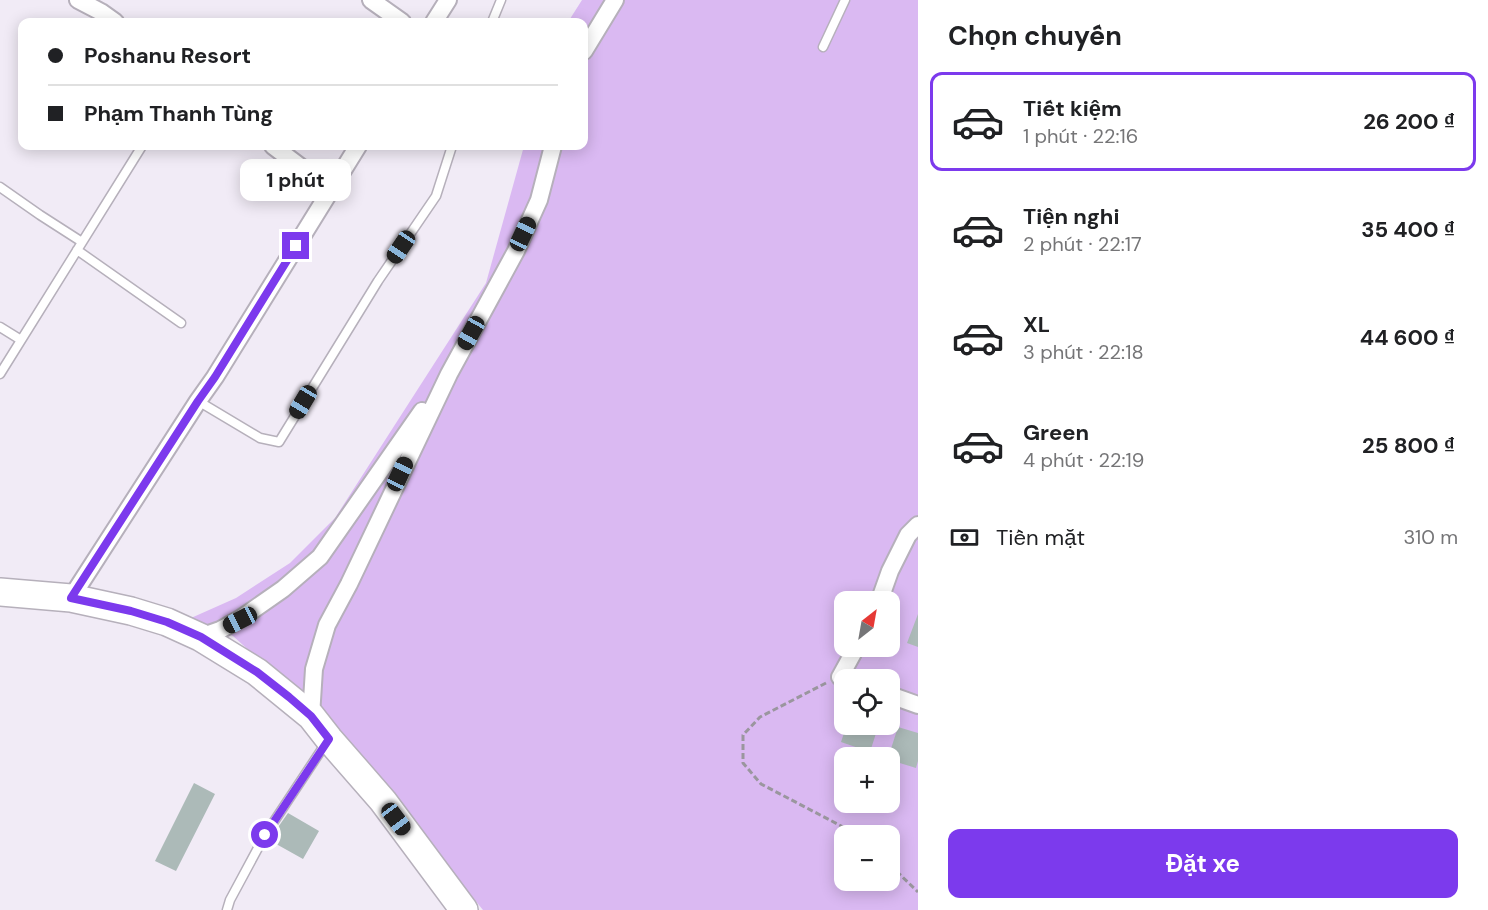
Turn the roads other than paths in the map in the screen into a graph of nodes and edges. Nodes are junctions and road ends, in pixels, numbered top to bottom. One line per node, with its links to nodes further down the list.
1 (78, 0): 7 (street)
2 (371, 0): 8 (street)
3 (448, 0): 9 (street)
4 (501, 0): 10 (lane)
5 (615, 0): 11 (street)
6 (845, 0): 12 (lane)
7 (109, 18)
8 (396, 18)
9 (437, 18)
10 (494, 18)
11 (588, 44)
12 (823, 47)
13 (140, 150): 20 (lane)
14 (278, 150): 19 (street)
15 (356, 150): 19 (street)
16 (451, 150): 27 (lane)
17 (552, 150): 26 (street)
18 (0, 187): 20 (lane)
19 (331, 190): 27 (street)
20 (82, 242): 21 (lane)
21 (77, 250): 22 (lane); 24 (lane)
22 (181, 323)
23 (0, 327): 24 (lane)
24 (21, 340): 25 (lane)
25 (0, 374)
26 (449, 374): 32 (street); 35 (street)
27 (198, 401): 31 (street)
28 (918, 525): 29 (street)
29 (883, 591)
30 (0, 592): 31 (main road)
31 (71, 598): 32 (main road)
32 (201, 637): 35 (main road)
33 (900, 699): 34 (street)
34 (918, 705)
35 (311, 716): 36 (main road)
36 (329, 739): 37 (lane); 38 (main road)
37 (227, 910)
38 (464, 910)

